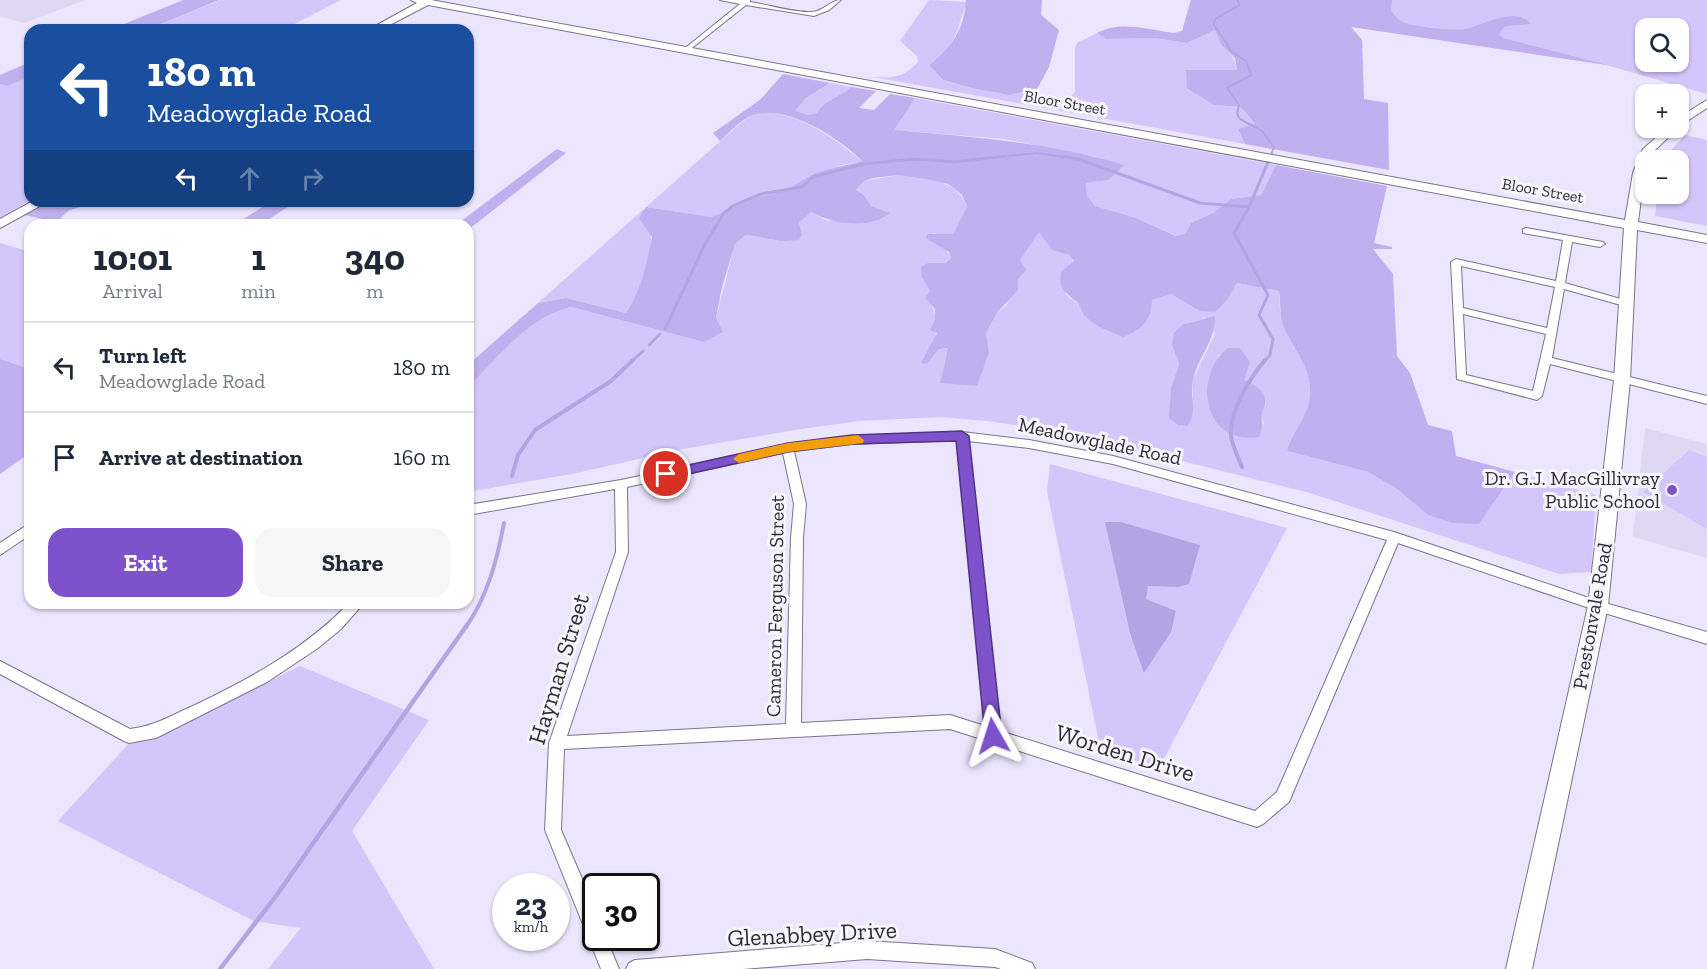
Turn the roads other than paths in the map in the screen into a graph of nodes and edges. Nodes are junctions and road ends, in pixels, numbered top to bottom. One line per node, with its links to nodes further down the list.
1 (723, 0): 5 (street)
2 (838, 0): 5 (street)
3 (421, 1): 4 (main road, Bloor Street); 6 (main road)
4 (447, 2): 7 (main road, Bloor Street)
5 (747, 2): 7 (street)
6 (382, 24)
7 (686, 50): 13 (main road, Bloor Street)
8 (1707, 103): 9 (main road)
9 (1689, 115)
10 (1660, 138): 13 (main road, Prestonvale Road)
11 (32, 207): 12 (main road)
12 (0, 224)
13 (1632, 224): 16 (main road, Bloor Street); 19 (main road, Prestonvale Road)
14 (1526, 231): 15 (street)
15 (1568, 239): 17 (street); 18 (street)
16 (1707, 239)
17 (1600, 244)
18 (1560, 285): 19 (street); 20 (street); 21 (street)
19 (1629, 304): 23 (main road, Prestonvale Road)
20 (1458, 309): 21 (street); 22 (street)
21 (1552, 332): 22 (street)
22 (1546, 360): 23 (street)
23 (1622, 380): 24 (street); 32 (main road, Prestonvale Road)
24 (1707, 400)
25 (962, 436): 26 (street, Meadowglade Road); 30 (street, Meadowglade Road); 37 (street)
26 (788, 448): 27 (street, Meadowglade Road); 36 (street, Cameron Ferguson Street)
27 (621, 484): 28 (street, Meadowglade Road); 38 (street, Hayman Street)
28 (474, 509)
29 (24, 532): 31 (street)
30 (1394, 537): 32 (street, Meadowglade Road); 37 (street, Worden Drive)
31 (0, 550)
32 (1598, 606): 34 (street, Meadowglade Road); 44 (main road, Prestonvale Road)
33 (352, 609): 35 (street)
34 (1707, 638)
35 (0, 667)
36 (793, 730): 37 (street, Worden Drive); 38 (street, Worden Drive)
37 (993, 736)
38 (557, 742): 39 (street, Hayman Street)
39 (582, 899)
40 (602, 951): 41 (street)
41 (610, 969)
42 (635, 969): 43 (street, Glenabbey Drive)
43 (1026, 969)
44 (1519, 969)

